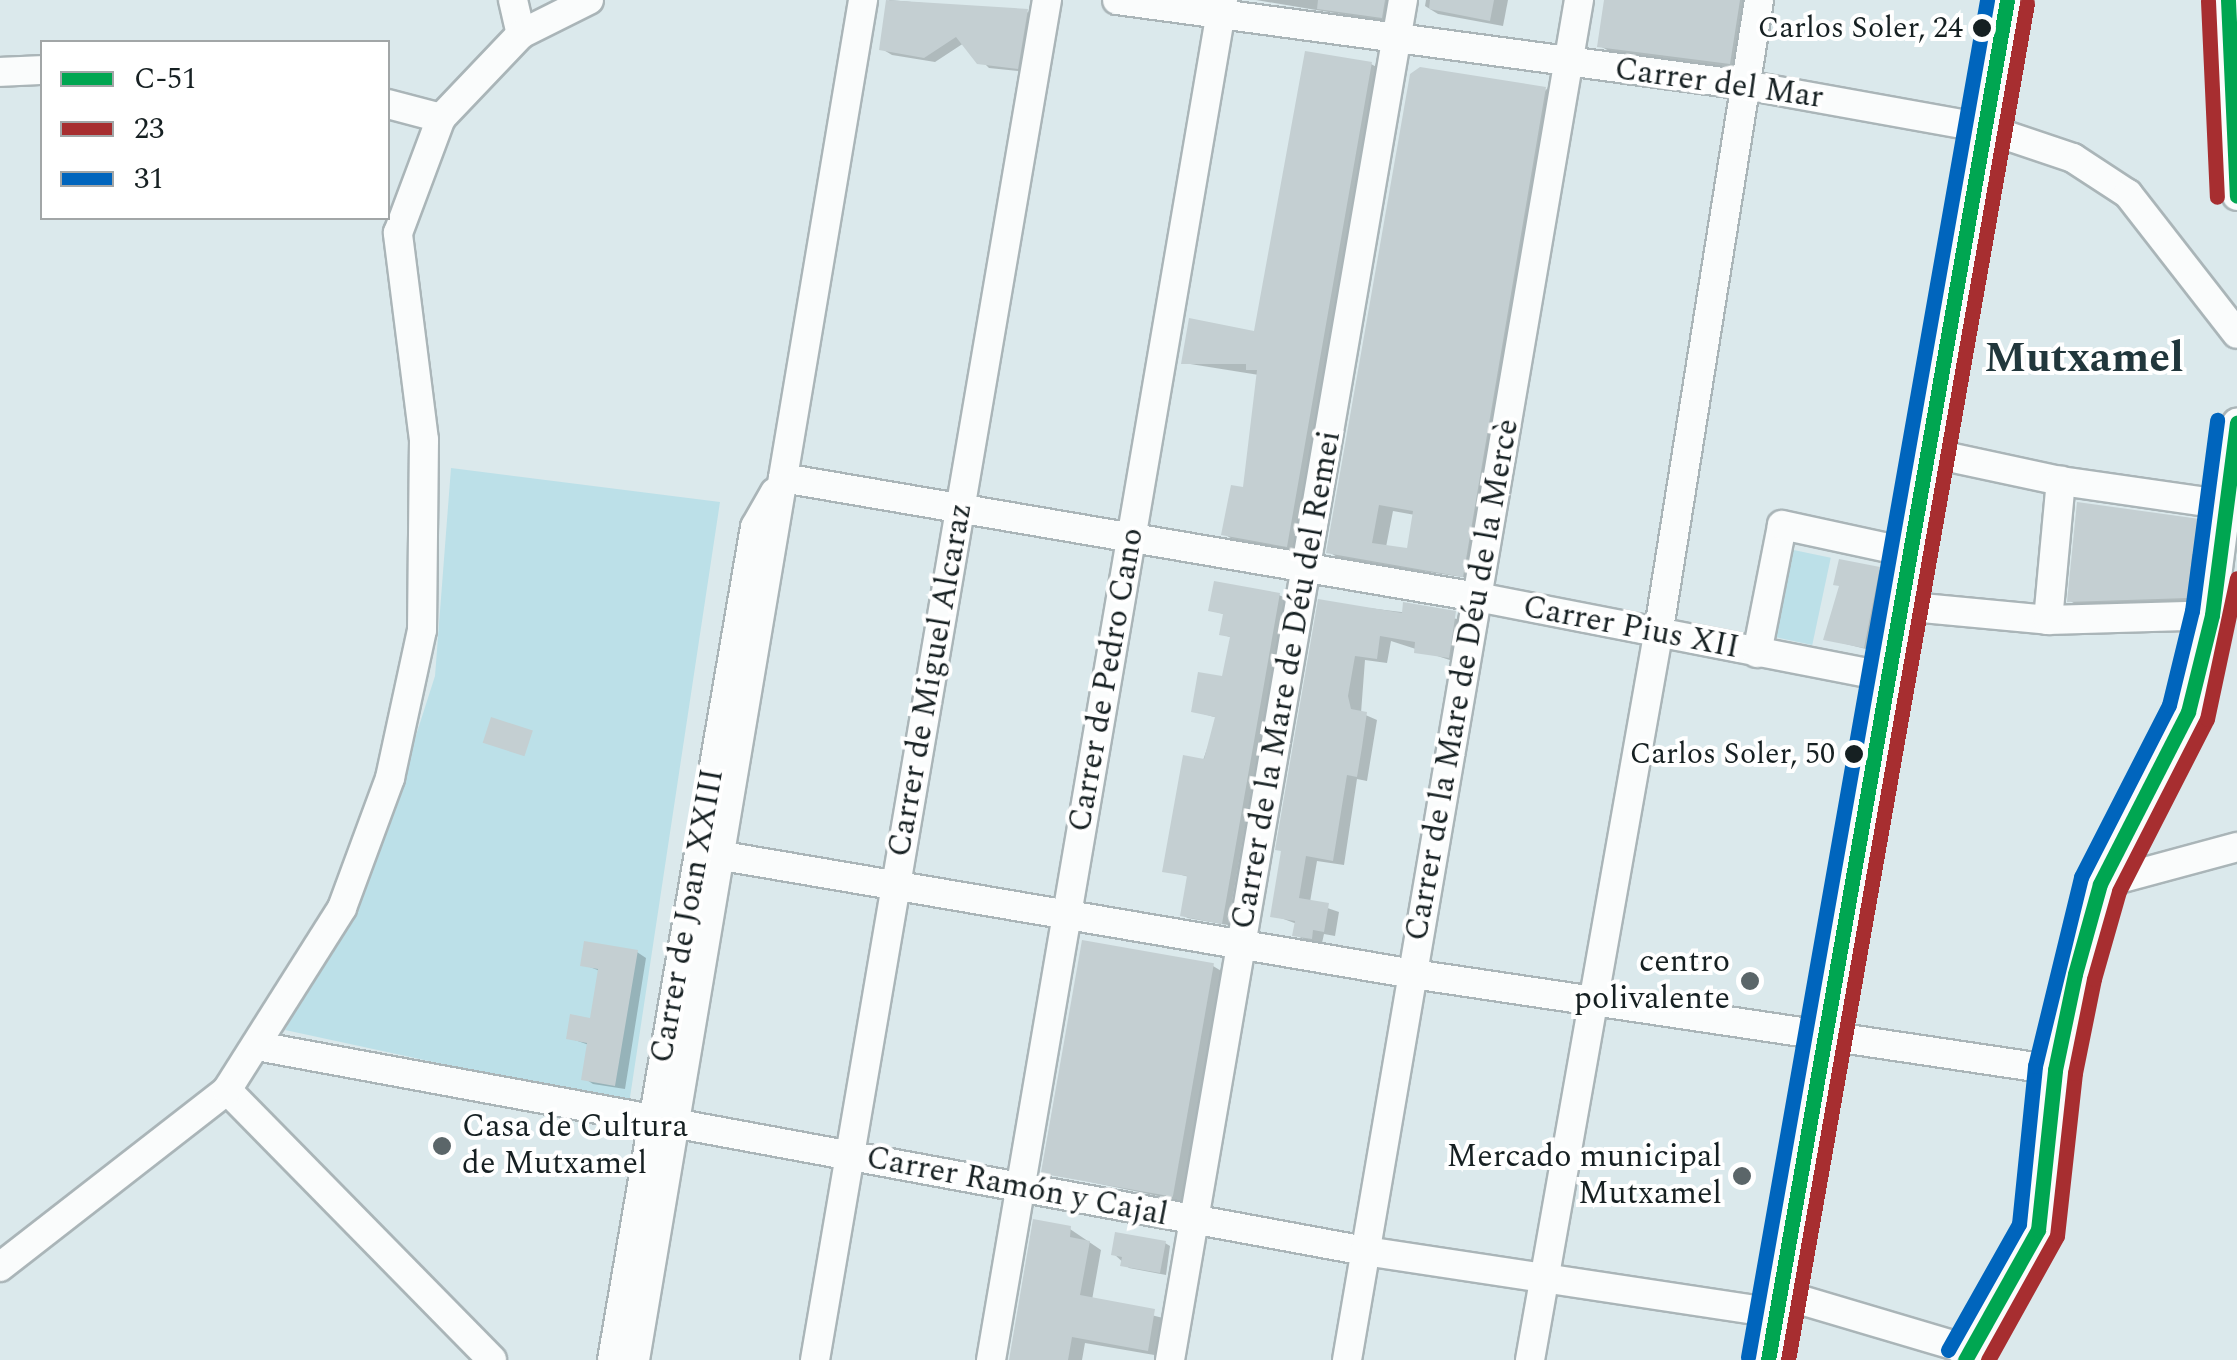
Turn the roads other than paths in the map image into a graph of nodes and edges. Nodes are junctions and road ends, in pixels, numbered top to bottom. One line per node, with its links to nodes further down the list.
1 (513, 0): 12 (street)
2 (588, 0): 12 (street)
3 (1048, 0): 28 (street, Carrer de Miguel Alcaraz)
4 (1118, 0): 11 (street, Carrer del Mar)
5 (1403, 0): 13 (street, Carrer de la Mare de Déu del Remei)
6 (1579, 0): 14 (street, Carrer de la Mare de Déu de la Mercè)
7 (1758, 0): 17 (street)
8 (2007, 0): 20 (street)
9 (2228, 0): 21 (street)
10 (862, 3): 25 (street, Carrer de Joan XXIII)
11 (1221, 7): 13 (street, Carrer del Mar); 29 (street, Carrer de Pedro Cano)
12 (522, 34): 19 (street)
13 (1397, 38): 14 (street, Carrer del Mar); 31 (street, Carrer de la Mare de Déu del Remei)
14 (1568, 62): 17 (street, Carrer del Mar); 32 (street, Carrer de la Mare de Déu de la Mercè)
15 (40, 70): 16 (street)
16 (0, 72)
17 (1745, 85): 20 (street, Carrer del Mar); 36 (street)
18 (390, 105): 19 (street)
19 (441, 118): 48 (street)
20 (1984, 128): 22 (street, Carrer del Mar); 24 (street)
21 (2237, 196)
22 (2237, 334)
23 (2237, 422): 27 (street)
24 (1930, 452): 26 (street); 30 (street)
25 (783, 478): 28 (street, Carrer Pius XII); 40 (street, Carrer de Joan XXIII); 51 (street, Carrer de Joan XXIII)
26 (2061, 481): 27 (street); 35 (street)
27 (2232, 495): 34 (street)
28 (960, 508): 29 (street, Carrer Pius XII); 42 (street, Carrer de Miguel Alcaraz)
29 (1131, 538): 31 (street, Carrer Pius XII); 43 (street, Carrer de Pedro Cano)
30 (1911, 553): 33 (street); 37 (street)
31 (1306, 568): 32 (street, Carrer Pius XII); 44 (street, Carrer de la Mare de Déu del Remei)
32 (1477, 597): 36 (street, Carrer Pius XII); 45 (street, Carrer de la Mare de Déu de la Mercè)
33 (1900, 606): 35 (street); 38 (street)
34 (2212, 615): 35 (street); 41 (street)
35 (2048, 620)
36 (1658, 635): 37 (street, Carrer Pius XII); 46 (street)
37 (1757, 653): 38 (street, Carrer Pius XII)
38 (1887, 677): 47 (street)
39 (2237, 847): 41 (street)
40 (723, 856): 42 (street); 51 (street, Carrer de Joan XXIII)
41 (2100, 884): 49 (street)
42 (896, 886): 43 (street); 52 (street, Carrer de Miguel Alcaraz)
43 (1067, 915): 44 (street); 53 (street, Carrer de Pedro Cano)
44 (1242, 945): 45 (street); 54 (street, Carrer de la Mare de Déu del Remei)
45 (1413, 974): 46 (street); 55 (street, Carrer de la Mare de Déu de la Mercè)
46 (1595, 1002): 47 (street); 57 (street)
47 (1827, 1040): 49 (street); 58 (street)
48 (257, 1046): 50 (street); 51 (street, Carrer Ramón y Cajal)
49 (2055, 1070): 59 (street)
50 (226, 1090): 56 (street); 60 (street)
51 (664, 1122): 52 (street, Carrer Ramón y Cajal); 61 (street, Carrer de Joan XXIII); 62 (street, Carrer de Joan XXIII)
52 (850, 1156): 53 (street, Carrer Ramón y Cajal); 63 (street, Carrer de Miguel Alcaraz)
53 (1020, 1188): 54 (street, Carrer Ramón y Cajal); 64 (street, Carrer de Pedro Cano)
54 (1194, 1220): 55 (street, Carrer Ramón y Cajal); 65 (street, Carrer de la Mare de Déu del Remei)
55 (1366, 1252): 57 (street, Carrer Ramón y Cajal); 66 (street, Carrer de la Mare de Déu de la Mercè)
56 (0, 1268)
57 (1544, 1275): 58 (street, Carrer Ramón y Cajal); 67 (street)
58 (1782, 1304): 59 (street, Carrer Ramón y Cajal); 68 (street)
59 (1968, 1355)
60 (492, 1360)
61 (612, 1360)
62 (635, 1360)
63 (815, 1360)
64 (991, 1360)
65 (1170, 1360)
66 (1347, 1360)
67 (1530, 1360)
68 (1768, 1360)

